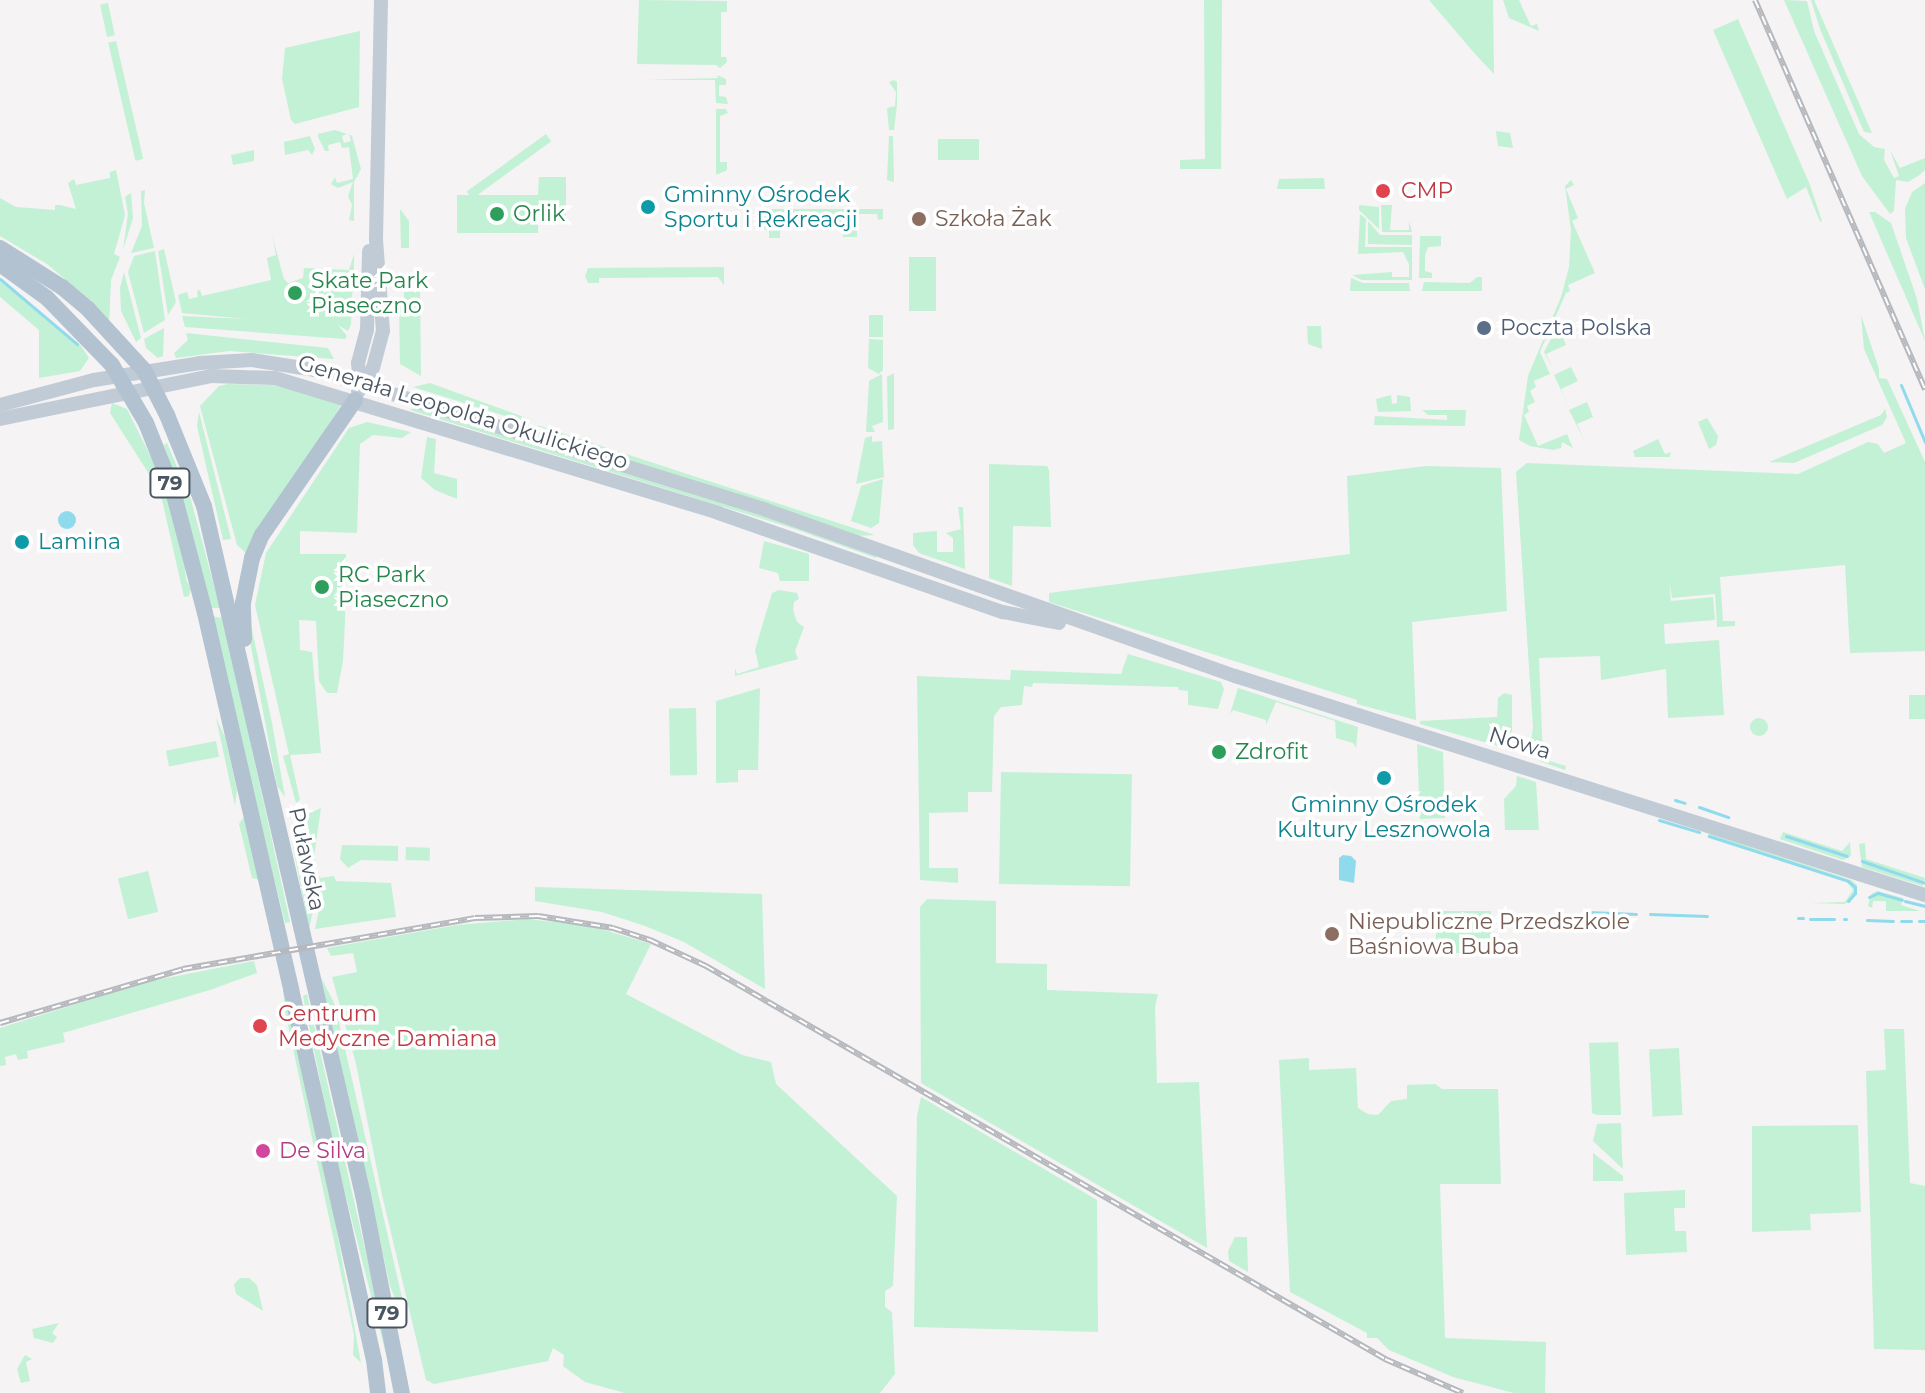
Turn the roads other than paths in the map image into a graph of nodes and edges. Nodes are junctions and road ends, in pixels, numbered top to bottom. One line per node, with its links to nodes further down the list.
1 (381, 0): 2 (main road)
2 (376, 157): 5 (main road); 6 (main road)
3 (0, 248): 7 (main road, Puławska / 79)
4 (0, 264): 9 (main road, 79)
5 (358, 363): 8 (main road); 11 (main road)
6 (373, 368): 11 (main road); 12 (main road)
7 (144, 370): 8 (main road, Generała Leopolda Okulickiego); 9 (main road, Generała Leopolda Okulickiego); 10 (main road, Puławska / 79)
8 (329, 374): 11 (main road, Generała Leopolda Okulickiego)
9 (119, 375): 13 (main road, Puławska / 79); 14 (main road, Generała Leopolda Okulickiego)
10 (153, 387): 11 (main road, Generała Leopolda Okulickiego); 13 (main road, Generała Leopolda Okulickiego); 19 (main road, Puławska / 79)
11 (358, 392): 12 (main road, Generała Leopolda Okulickiego); 17 (main road, Generała Leopolda Okulickiego); 19 (main road)
12 (382, 392): 16 (main road, Generała Leopolda Okulickiego)
13 (129, 393): 15 (main road, Generała Leopolda Okulickiego); 21 (main road, Puławska / 79)
14 (0, 405)
15 (0, 419)
16 (901, 558): 18 (main road, Nowa)
17 (903, 577): 18 (main road, Nowa)
18 (1078, 624): 20 (main road, Nowa)
19 (243, 672): 22 (main road, Puławska / 79)
20 (1925, 895)
21 (378, 1393)
22 (402, 1393)

